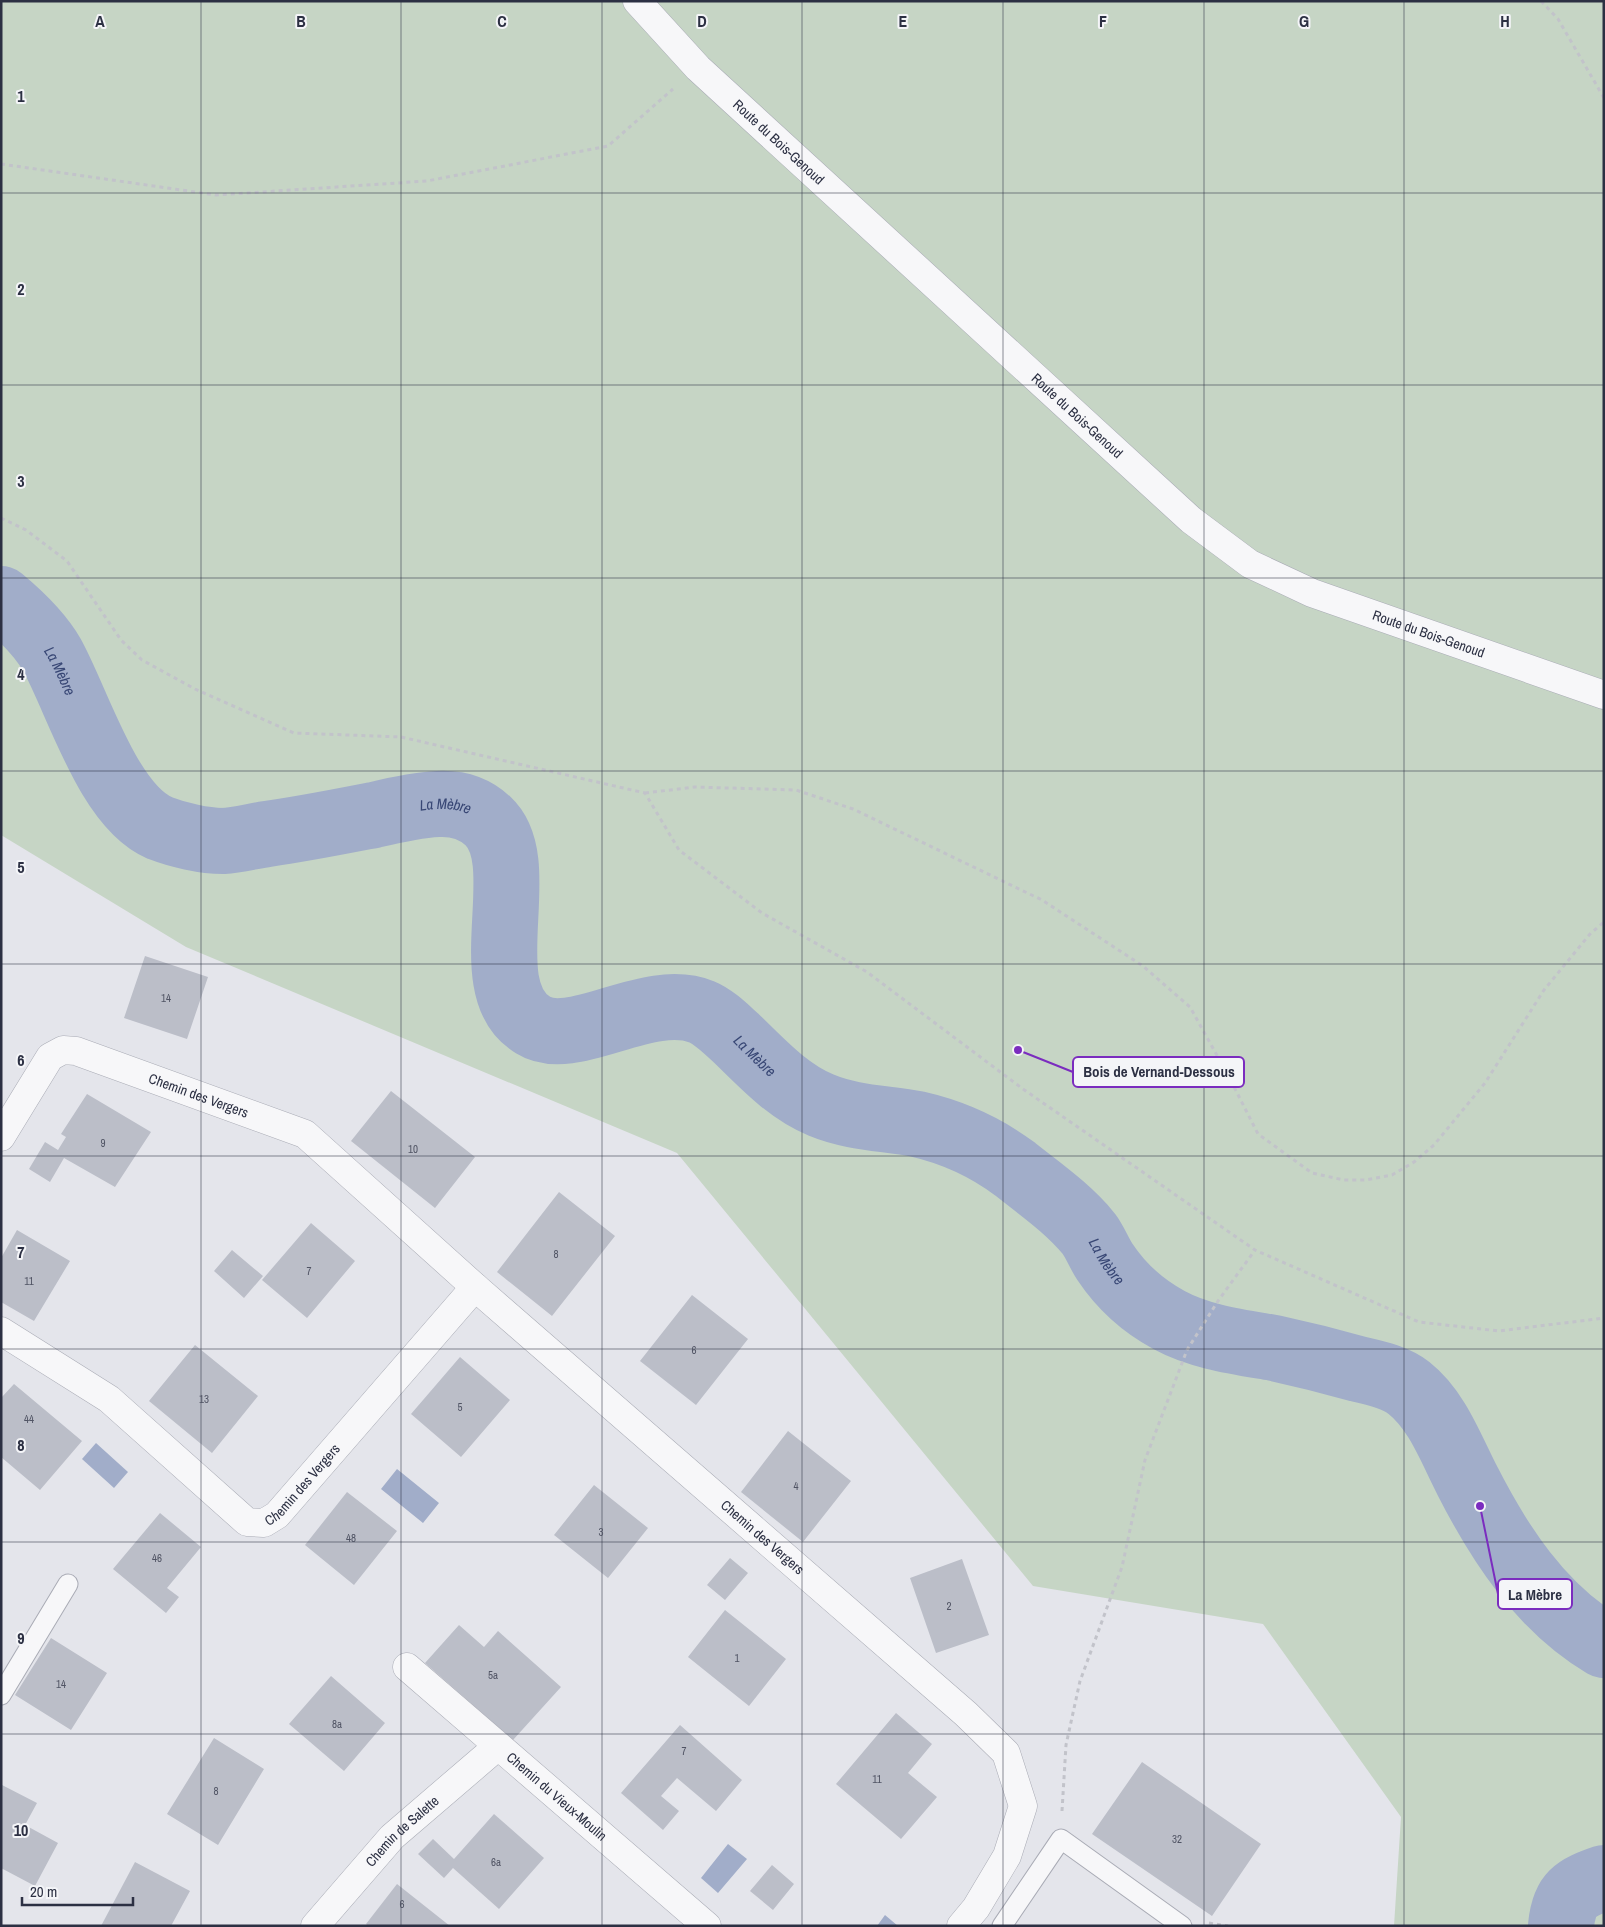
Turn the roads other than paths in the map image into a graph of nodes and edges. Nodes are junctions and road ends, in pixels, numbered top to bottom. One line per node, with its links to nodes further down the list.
1 (637, 1): 2 (street, Route du Bois-Genoud)
2 (1604, 695)
3 (1, 1137): 4 (street, Chemin des Vergers)
4 (475, 1287): 5 (street, Chemin des Vergers); 10 (street, Chemin des Vergers)
5 (1, 1331)
6 (68, 1584): 8 (lane)
7 (407, 1667): 9 (street, Chemin du Vieux-Moulin)
8 (1, 1695)
9 (498, 1746): 11 (street, Chemin de Salette); 12 (street, Chemin du Vieux-Moulin)
10 (968, 1917): 13 (lane)
11 (316, 1926)
12 (707, 1926)
13 (998, 1926)
14 (1002, 1926): 15 (lane)
15 (1182, 1926)

